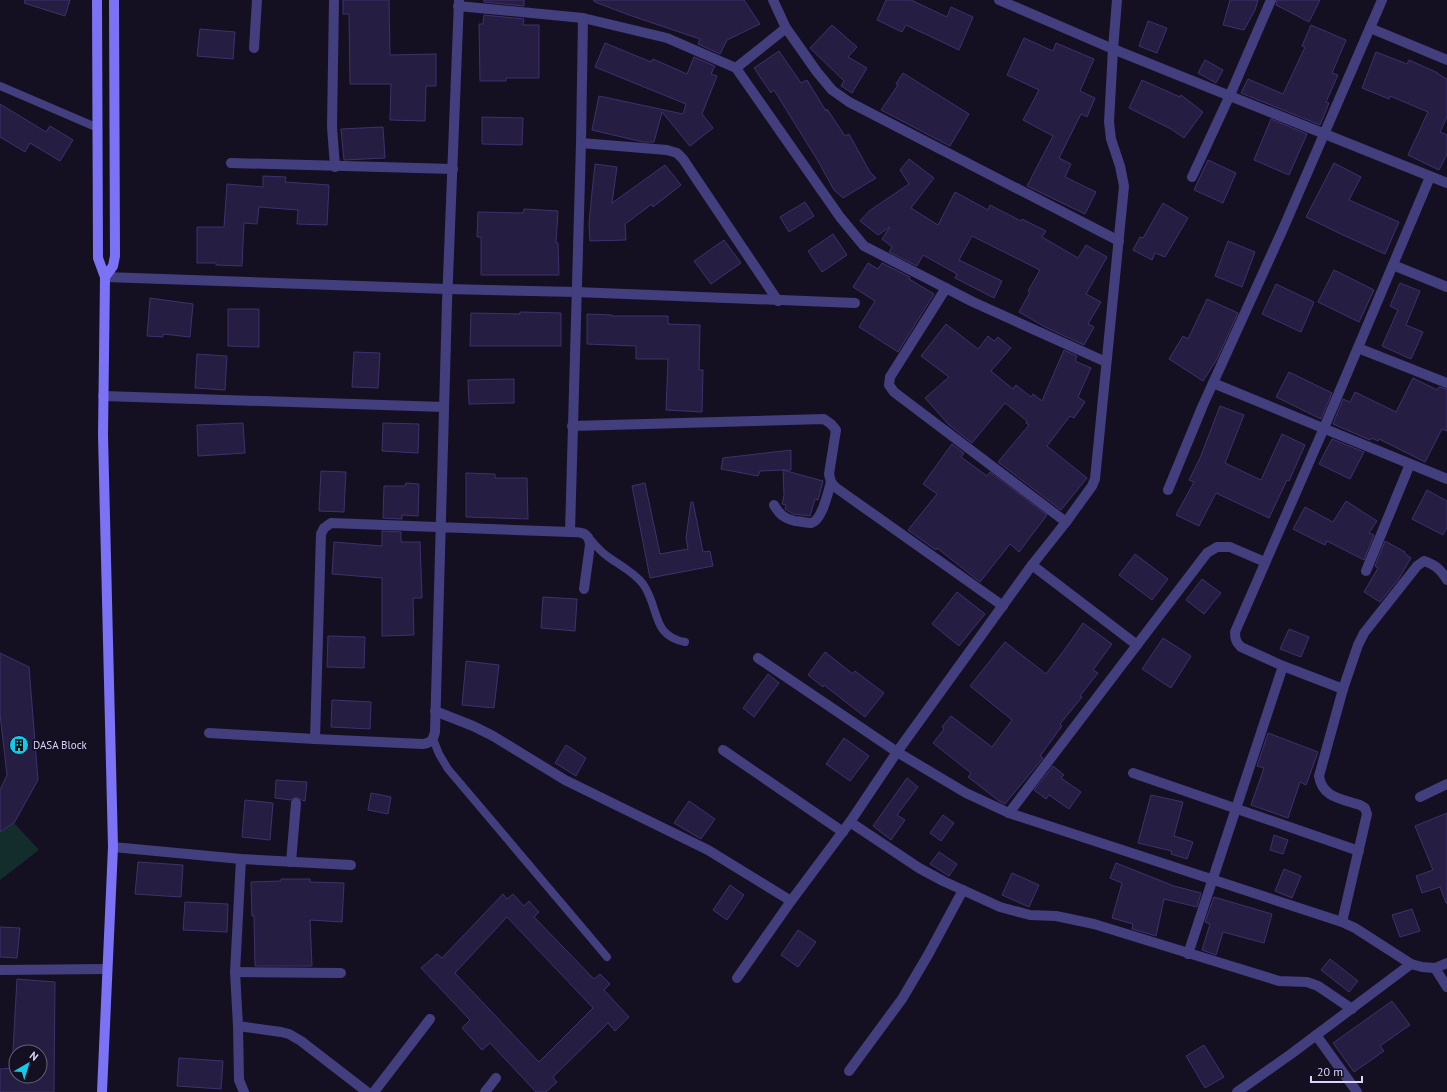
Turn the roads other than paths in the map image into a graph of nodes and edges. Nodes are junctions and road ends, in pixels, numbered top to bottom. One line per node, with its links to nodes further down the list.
1 (97, 0): 11 (street)
2 (114, 0): 12 (street)
3 (257, 0): 16 (street)
4 (334, 0): 26 (street)
5 (773, 0): 14 (street)
6 (999, 0): 17 (street)
7 (1117, 0): 17 (street)
8 (1271, 0): 21 (street)
9 (1382, 0): 15 (street)
10 (458, 3): 13 (street); 27 (street)
11 (97, 16): 12 (street); 22 (street)
12 (114, 17): 33 (street)
13 (583, 18): 19 (street); 24 (street)
14 (786, 28): 19 (street); 31 (street)
15 (1370, 28): 18 (street); 23 (street)
16 (254, 48)
17 (1113, 49): 21 (street); 31 (street)
18 (1447, 60)
19 (736, 68): 35 (street)
20 (0, 86): 22 (lane)
21 (1230, 95): 23 (street); 28 (street)
22 (98, 128): 33 (street)
23 (1324, 134): 29 (street); 42 (street)
24 (581, 143): 37 (street); 38 (street)
25 (231, 163): 26 (street)
26 (335, 167): 27 (street)
27 (453, 169): 36 (street)
28 (1192, 176)
29 (1430, 177): 30 (street); 32 (street)
30 (1447, 184)
31 (1120, 241): 41 (street)
32 (1393, 265): 34 (street); 40 (street)
33 (105, 276): 36 (street); 44 (street)
34 (1447, 287)
35 (946, 288): 41 (street); 53 (street)
36 (447, 289): 37 (street); 45 (street)
37 (576, 292): 38 (street); 46 (street)
38 (778, 301): 39 (street)
39 (855, 303)
40 (1358, 348): 43 (street); 47 (street)
41 (1106, 362): 53 (street)
42 (1213, 383): 47 (street); 51 (street)
43 (1447, 383)
44 (103, 396): 45 (street); 82 (street)
45 (444, 407): 54 (street)
46 (572, 426): 50 (street); 55 (street)
47 (1324, 428): 48 (street); 57 (street)
48 (1410, 464): 49 (street); 59 (street)
49 (1447, 479)
50 (831, 482): 52 (street); 62 (street)
51 (1168, 490)
52 (774, 505)
53 (1066, 522): 58 (street)
54 (440, 527): 55 (street); 68 (street); 70 (street)
55 (570, 532): 56 (street)
56 (590, 539): 61 (street); 63 (lane)
57 (1265, 562): 64 (street); 66 (street)
58 (1032, 565): 62 (street); 64 (street)
59 (1366, 571)
60 (1447, 580): 67 (street)
61 (584, 589)
62 (1003, 606): 73 (street)
63 (685, 642)
64 (1137, 645): 79 (street)
65 (758, 658): 73 (street)
66 (1283, 666): 67 (street); 78 (street)
67 (1343, 689): 83 (street)
68 (435, 711): 71 (street); 89 (street)
69 (209, 733): 70 (street)
70 (315, 739): 71 (street)
71 (433, 739): 92 (lane)
72 (723, 750): 81 (street)
73 (898, 752): 79 (street); 80 (street)
74 (1133, 773): 78 (street)
75 (1447, 784): 76 (street)
76 (1420, 797)
77 (296, 803): 85 (street)
78 (1236, 809): 83 (street); 87 (street)
79 (1009, 813): 87 (street)
80 (850, 822): 81 (street); 88 (street)
81 (843, 832): 89 (street)
82 (113, 847): 84 (street); 96 (street)
83 (1359, 851): 90 (street)
84 (241, 859): 85 (street); 98 (street)
85 (291, 862): 86 (street)
86 (351, 865)
87 (1213, 881): 90 (street); 91 (street)
88 (963, 890): 91 (street); 106 (street)
89 (791, 901): 100 (street)
90 (1342, 922): 94 (street)
91 (1188, 954): 102 (street)
92 (607, 957)
93 (1447, 963): 95 (street)
94 (1411, 964): 95 (street); 102 (street)
95 (1435, 968): 101 (street)
96 (107, 969): 97 (street); 108 (street)
97 (0, 970)
98 (235, 972): 99 (street); 104 (street)
99 (341, 974)
100 (737, 978)
101 (1447, 987)
102 (1352, 1009): 105 (street)
103 (430, 1019): 111 (street)
104 (238, 1026): 109 (street); 110 (street)
105 (1316, 1035): 113 (street); 114 (street)
106 (849, 1071)
107 (496, 1078): 112 (street)
108 (102, 1092)
109 (244, 1092)
110 (367, 1092)
111 (374, 1092)
112 (485, 1092)
113 (1237, 1092)
114 (1357, 1092)

